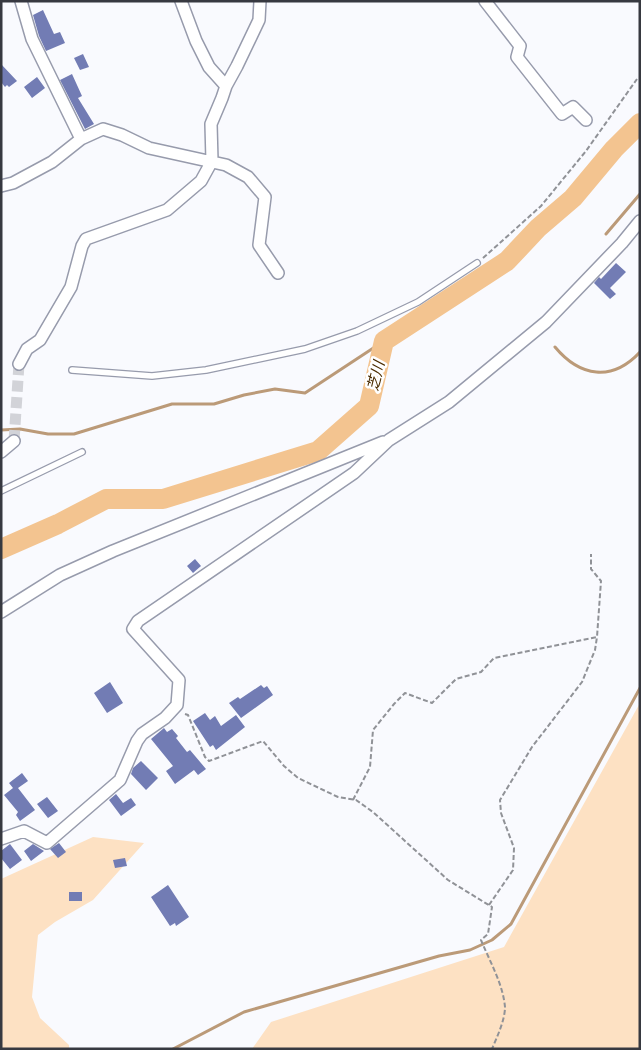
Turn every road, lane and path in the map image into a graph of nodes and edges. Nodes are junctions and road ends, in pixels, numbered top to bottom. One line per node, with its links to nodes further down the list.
1 (21, 1): 8 (street)
2 (181, 1): 6 (street)
3 (260, 1): 6 (street)
4 (485, 1): 7 (street)
5 (637, 79): 12 (path)
6 (226, 86): 9 (street)
7 (586, 120)
8 (80, 139): 9 (street); 10 (street)
9 (212, 161): 13 (street); 14 (street)
10 (1, 186)
11 (640, 221): 16 (street)
12 (477, 263): 15 (lane)
13 (278, 273)
14 (19, 364)
15 (72, 370)
16 (390, 440): 22 (street); 24 (street)
17 (14, 442): 18 (street)
18 (1, 452)
19 (82, 452): 20 (lane)
20 (1, 491)
21 (591, 554): 23 (path)
22 (1, 612)
23 (597, 637): 25 (path); 27 (path)
24 (174, 709): 25 (path); 26 (street)
25 (353, 800): 27 (path)
26 (1, 839)
27 (489, 905): 28 (path)
28 (492, 1049)

